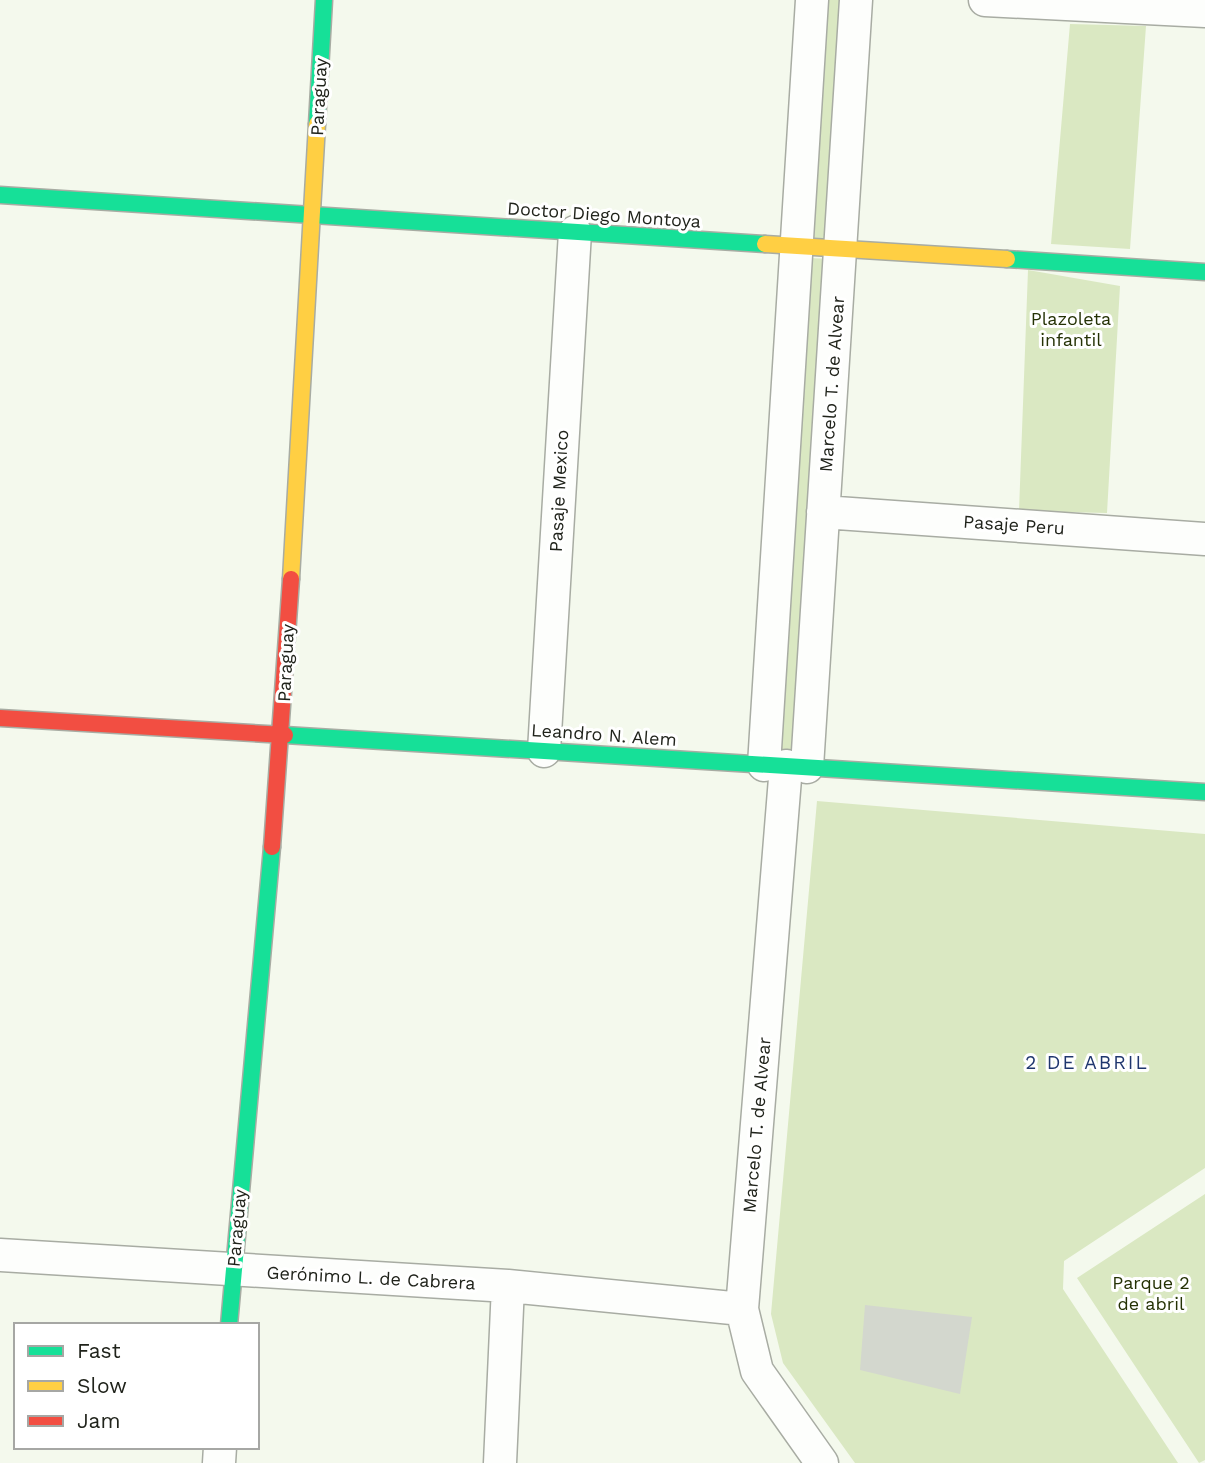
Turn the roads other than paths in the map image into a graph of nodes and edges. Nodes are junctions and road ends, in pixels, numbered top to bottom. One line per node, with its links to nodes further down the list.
1 (324, 0): 7 (street, Paraguay)
2 (812, 0): 9 (street, Marcelo T. de Alvear)
3 (856, 0): 10 (street, Marcelo T. de Alvear)
4 (985, 0): 5 (street)
5 (1205, 10)
6 (0, 195): 7 (street, Doctor Diego Montoya)
7 (312, 215): 8 (street, Doctor Diego Montoya); 15 (street, Paraguay)
8 (575, 232): 9 (street, Doctor Diego Montoya); 16 (street, Pasaje Mexico)
9 (796, 246): 10 (street, Doctor Diego Montoya); 17 (street, Marcelo T. de Alvear)
10 (840, 248): 11 (street, Doctor Diego Montoya); 12 (street, Marcelo T. de Alvear)
11 (1205, 272)
12 (823, 512): 13 (street, Pasaje Peru); 17 (street, Marcelo T. de Alvear)
13 (1205, 538)
14 (0, 718): 15 (street, Leandro N. Alem)
15 (282, 735): 16 (street, Leandro N. Alem); 20 (street, Paraguay)
16 (544, 751): 17 (street, Leandro N. Alem)
17 (786, 766): 18 (street, Leandro N. Alem); 22 (street, Marcelo T. de Alvear)
18 (1205, 792)
19 (0, 1255): 20 (street, Gerónimo L. de Cabrera)
20 (233, 1270): 21 (street, Gerónimo L. de Cabrera); 23 (street, Paraguay)
21 (508, 1286): 22 (street, Gerónimo L. de Cabrera); 24 (street)
22 (742, 1309): 25 (street, Marcelo T. de Alvear)
23 (229, 1323)
24 (500, 1463)
25 (821, 1463)

